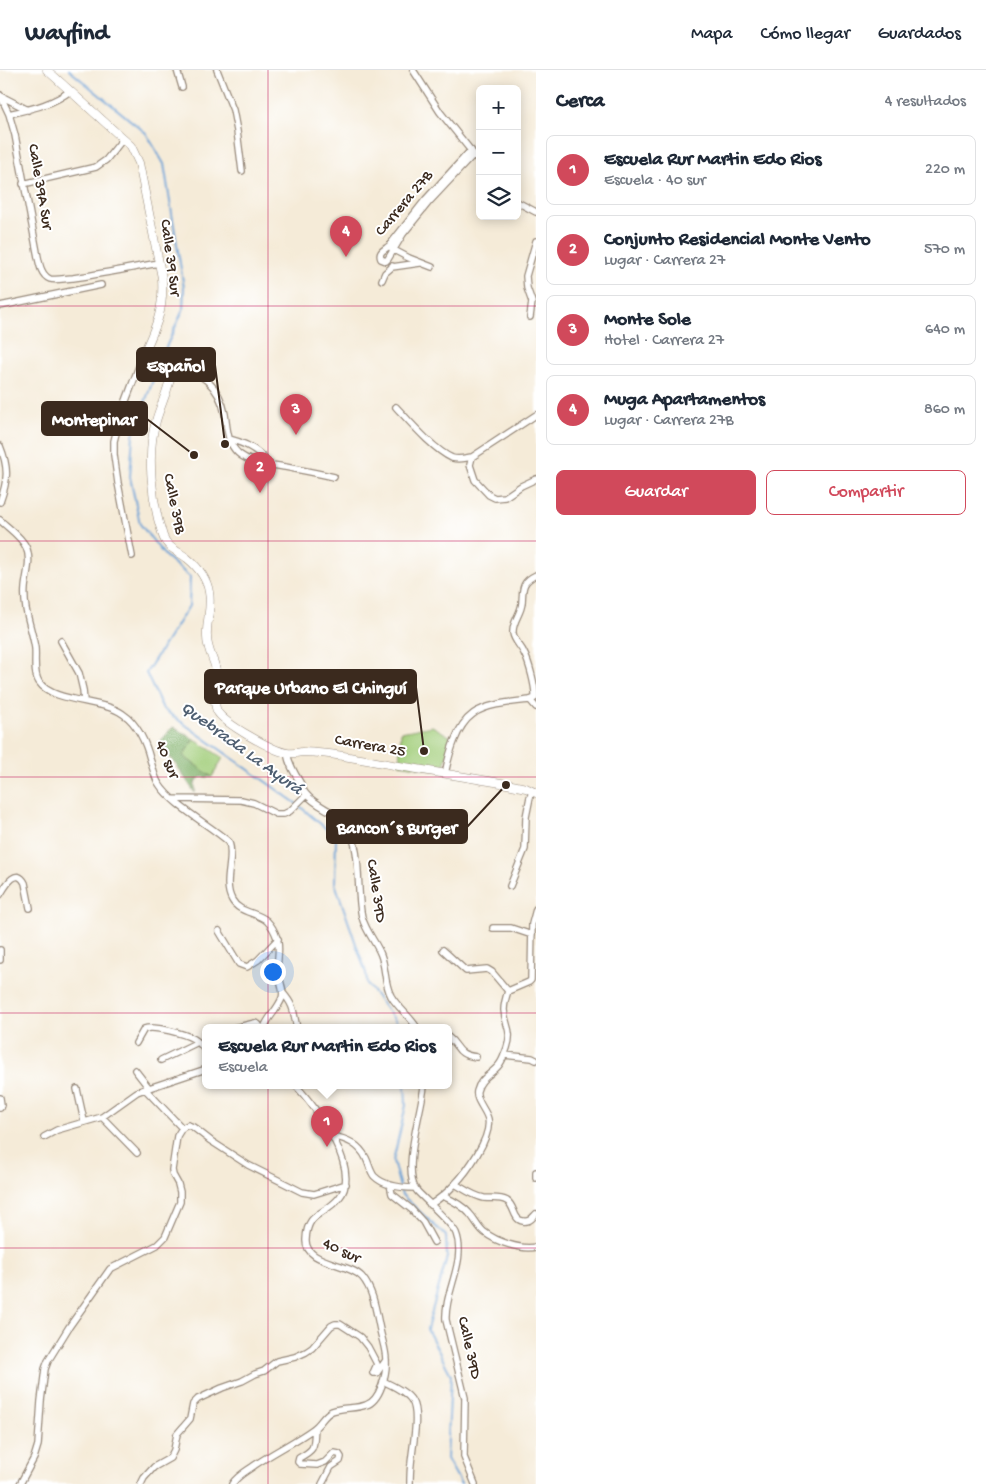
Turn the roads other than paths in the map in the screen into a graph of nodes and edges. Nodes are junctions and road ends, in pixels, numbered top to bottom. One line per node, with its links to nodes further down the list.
1 (46, 70): 6 (street, Calle 39 Sur)
2 (177, 70): 5 (street)
3 (217, 70): 13 (street)
4 (413, 70): 11 (street)
5 (182, 87)
6 (70, 91): 8 (street); 10 (street, Calle 39 Sur)
7 (0, 95): 8 (street); 9 (street, Calle 39A Sur)
8 (28, 110): 9 (street)
9 (9, 114): 14 (street, Calle 39A Sur)
10 (123, 139): 14 (street); 22 (street, Calle 39 Sur)
11 (472, 152): 12 (street); 15 (street, Carrera 27B)
12 (476, 157)
13 (242, 171)
14 (24, 184): 26 (street, Calle 39A Sur)
15 (427, 200): 19 (street, Carrera 27B); 20 (street, Carrera 27B)
16 (521, 204): 17 (street)
17 (536, 212)
18 (536, 242): 31 (street)
19 (389, 246): 20 (street); 21 (street, Carrera 27B)
20 (394, 250): 21 (street, Carrera 27B); 23 (street)
21 (388, 260): 24 (street)
22 (159, 263): 26 (street); 32 (street, Calle 39 Sur)
23 (421, 263): 24 (street); 25 (street)
24 (392, 267): 27 (street)
25 (432, 267)
26 (93, 275): 29 (street)
27 (382, 280)
28 (102, 285): 29 (street)
29 (92, 287): 30 (street)
30 (0, 306)
31 (530, 317)
32 (144, 352): 33 (street); 44 (street, Calle 39 Sur)
33 (170, 364): 36 (street); 51 (street, Calle 39B)
34 (396, 408): 38 (street)
35 (536, 415): 38 (street)
36 (229, 438): 39 (street); 39 (street)
37 (0, 446): 42 (street)
38 (472, 457): 41 (street)
39 (268, 464): 40 (street)
40 (334, 477)
41 (536, 479)
42 (0, 502)
43 (0, 520): 49 (street, 40 sur)
44 (132, 556)
45 (536, 575): 47 (street)
46 (61, 641): 49 (street)
47 (534, 678): 48 (street)
48 (530, 700): 50 (street); 52 (street)
49 (84, 701): 55 (street, 40 sur)
50 (536, 707)
51 (286, 753): 52 (street, Carrera 25); 54 (street)
52 (444, 774): 53 (street, Carrera 25)
53 (534, 792): 56 (street)
54 (306, 795): 55 (street); 71 (street, Calle 39D)
55 (173, 799): 63 (street, 40 sur)
56 (510, 886)
57 (0, 895): 58 (street)
58 (30, 908)
59 (536, 909): 62 (street)
60 (493, 928): 62 (street)
61 (219, 931): 63 (street)
62 (532, 934): 67 (street)
63 (278, 939): 68 (street)
64 (0, 950): 66 (street)
65 (443, 950): 67 (street)
66 (0, 960)
67 (508, 991): 76 (street)
68 (284, 993): 69 (street); 70 (street)
69 (265, 1024)
70 (296, 1024)
71 (414, 1024)
72 (452, 1039): 77 (street)
73 (198, 1042): 74 (street); 75 (street); 78 (street)
74 (136, 1043)
75 (202, 1046)
76 (504, 1054): 79 (street); 97 (street)
77 (476, 1057)
78 (161, 1060)
79 (536, 1060)
80 (135, 1070): 82 (street)
81 (202, 1071): 82 (street)
82 (147, 1088): 88 (street); 90 (street)
83 (298, 1089): 91 (street)
84 (424, 1089): 99 (street)
85 (77, 1090): 89 (street)
86 (0, 1098): 87 (street)
87 (0, 1108)
88 (102, 1117): 89 (street); 93 (street)
89 (84, 1121): 92 (street)
90 (182, 1128): 96 (street); 108 (street)
91 (332, 1136): 96 (street); 98 (street)
92 (44, 1137)
93 (137, 1153)
94 (536, 1172): 95 (street)
95 (536, 1178)
96 (346, 1184): 105 (street, 40 sur)
97 (455, 1184): 100 (street); 102 (street)
98 (392, 1185): 99 (street); 103 (street)
99 (415, 1188): 101 (street, Calle 39D)
100 (443, 1196): 101 (street); 104 (street)
101 (430, 1205): 113 (street, Calle 39D)
102 (536, 1214)
103 (434, 1242)
104 (536, 1247)
105 (386, 1360): 106 (street, 40 sur); 109 (street)
106 (383, 1381): 107 (street); 112 (street)
107 (315, 1428): 110 (street); 111 (street)
108 (20, 1484)
109 (141, 1484)
110 (232, 1484)
111 (322, 1484)
112 (410, 1484)
113 (475, 1484)

